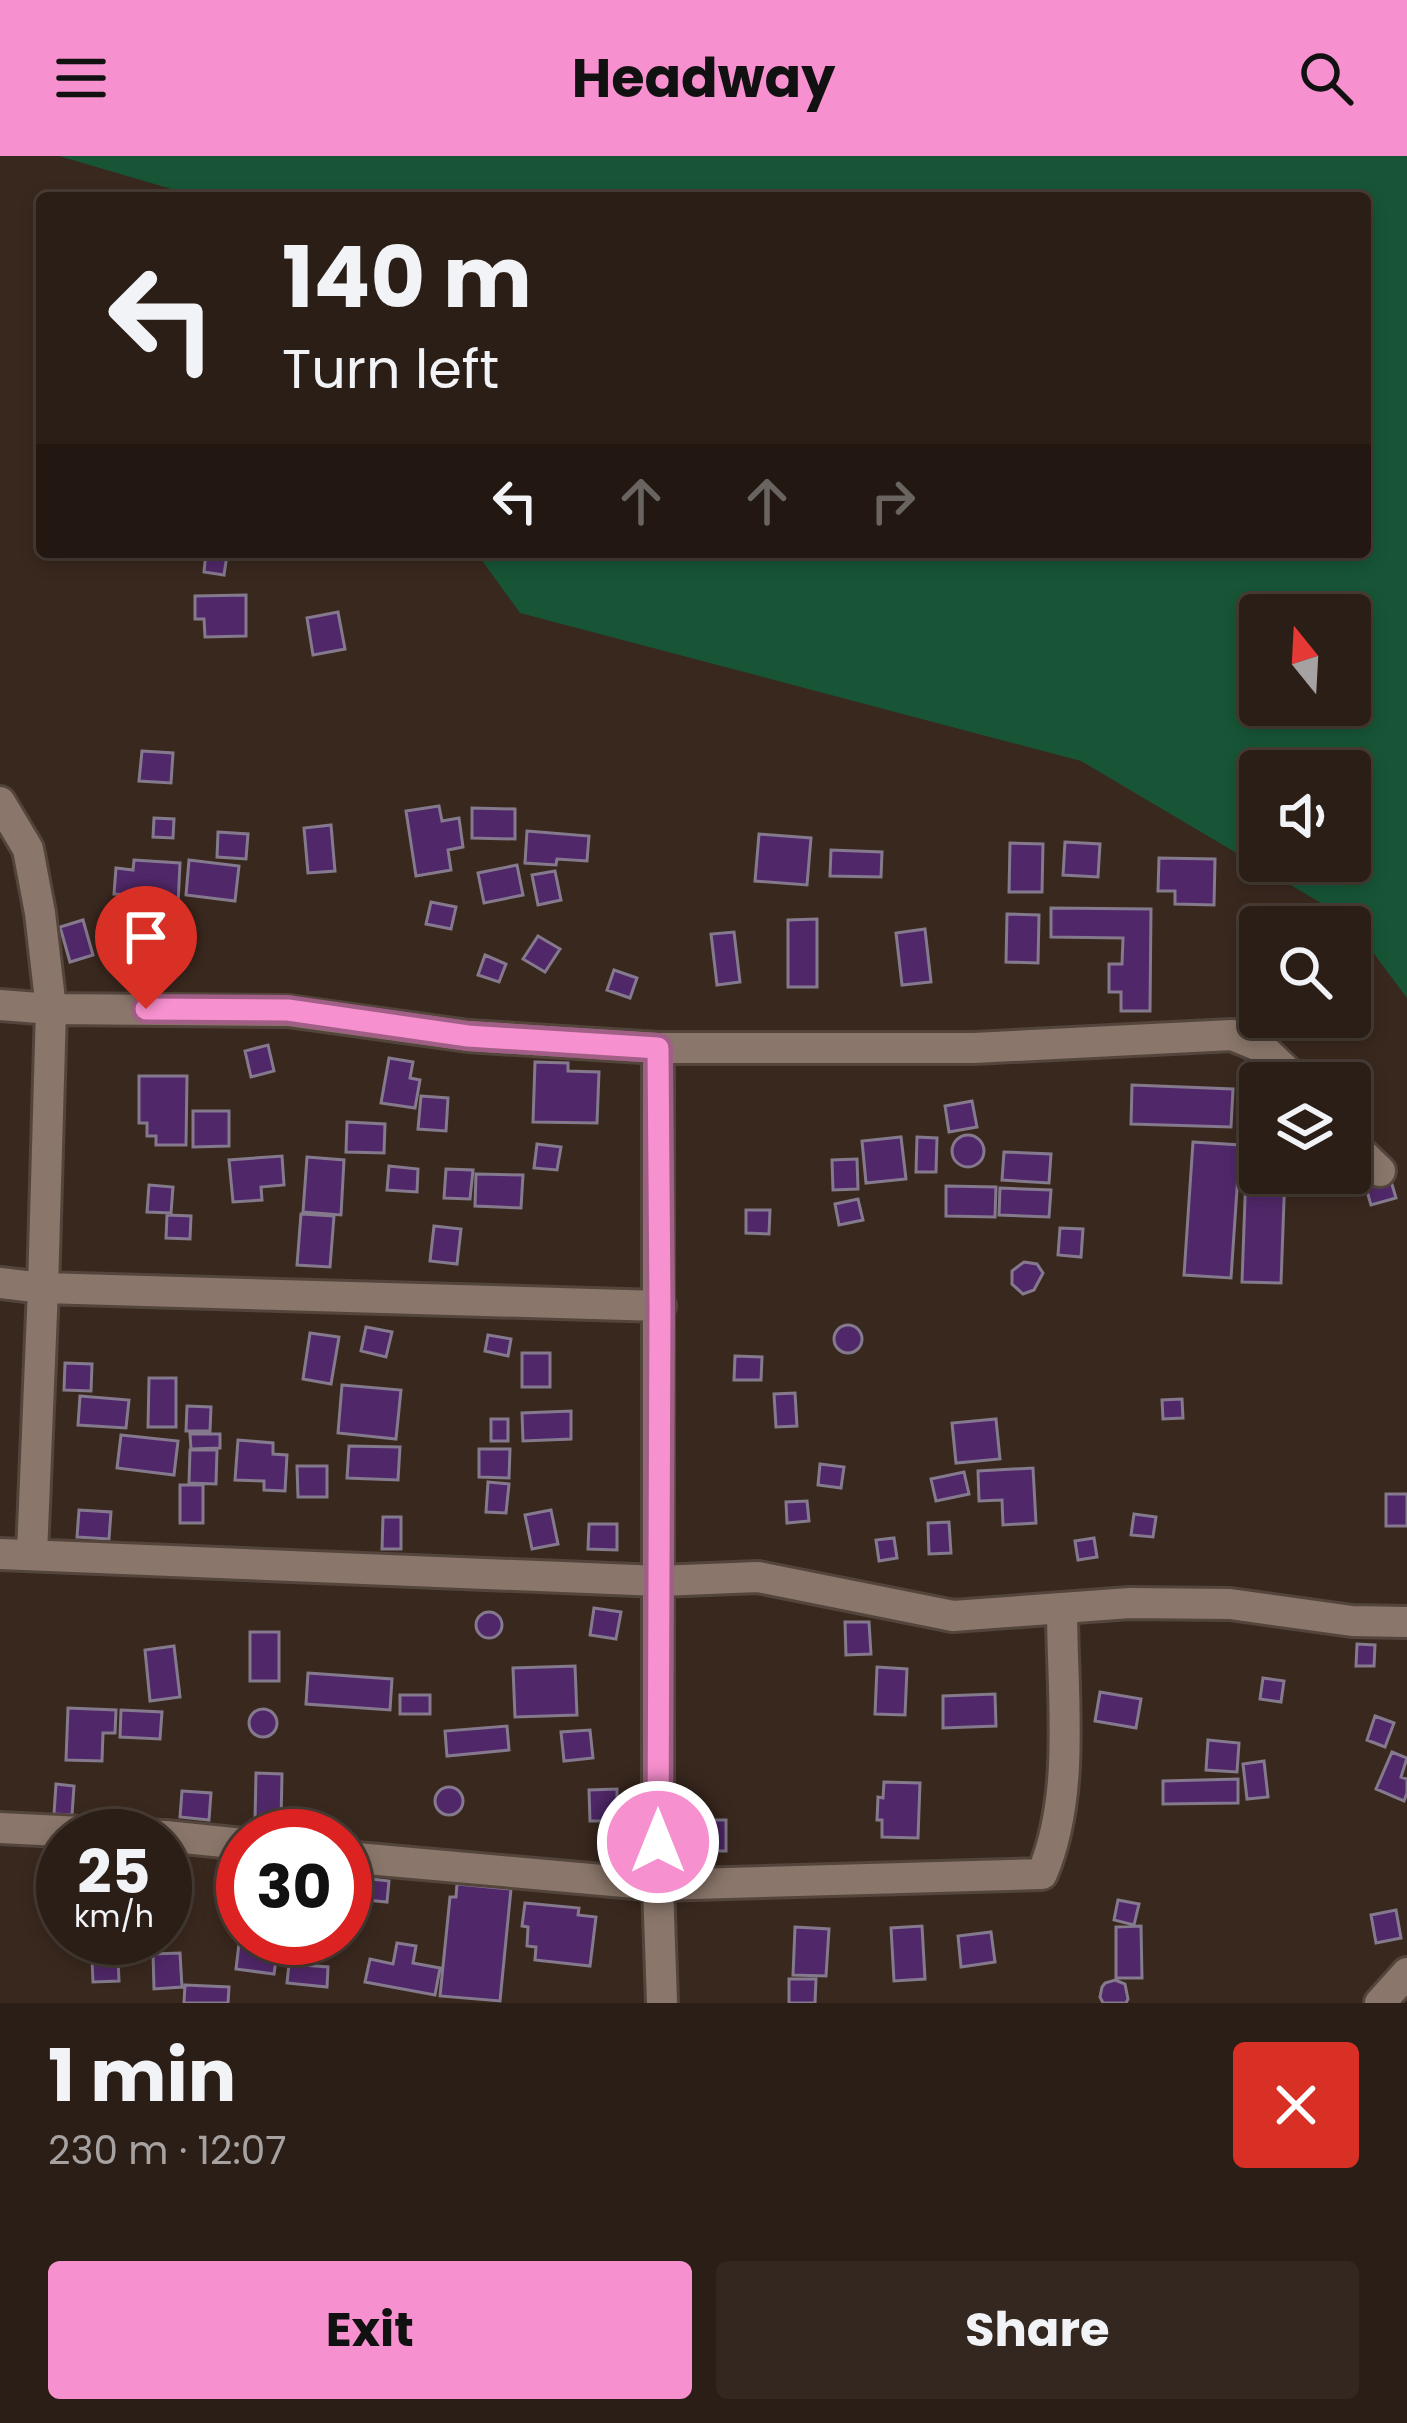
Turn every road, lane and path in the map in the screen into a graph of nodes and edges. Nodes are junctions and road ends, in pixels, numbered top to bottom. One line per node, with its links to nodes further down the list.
1 (0, 802): 3 (street)
2 (0, 1005): 3 (street)
3 (50, 1009): 4 (street); 9 (street)
4 (658, 1048): 5 (street); 10 (street)
5 (1276, 1062)
6 (1371, 1162): 7 (street)
7 (1380, 1171)
8 (0, 1283): 9 (street)
9 (43, 1288): 10 (street); 12 (street)
10 (660, 1306): 13 (street)
11 (0, 1553): 12 (street)
12 (32, 1555): 13 (street)
13 (659, 1581): 14 (street); 19 (street)
14 (1062, 1609): 15 (street); 19 (street)
15 (1407, 1622)
16 (0, 1828): 17 (street)
17 (36, 1830)
18 (372, 1860): 19 (street)
19 (658, 1886): 21 (street)
20 (1407, 1973): 22 (street)
21 (662, 2003)
22 (1380, 2003)

